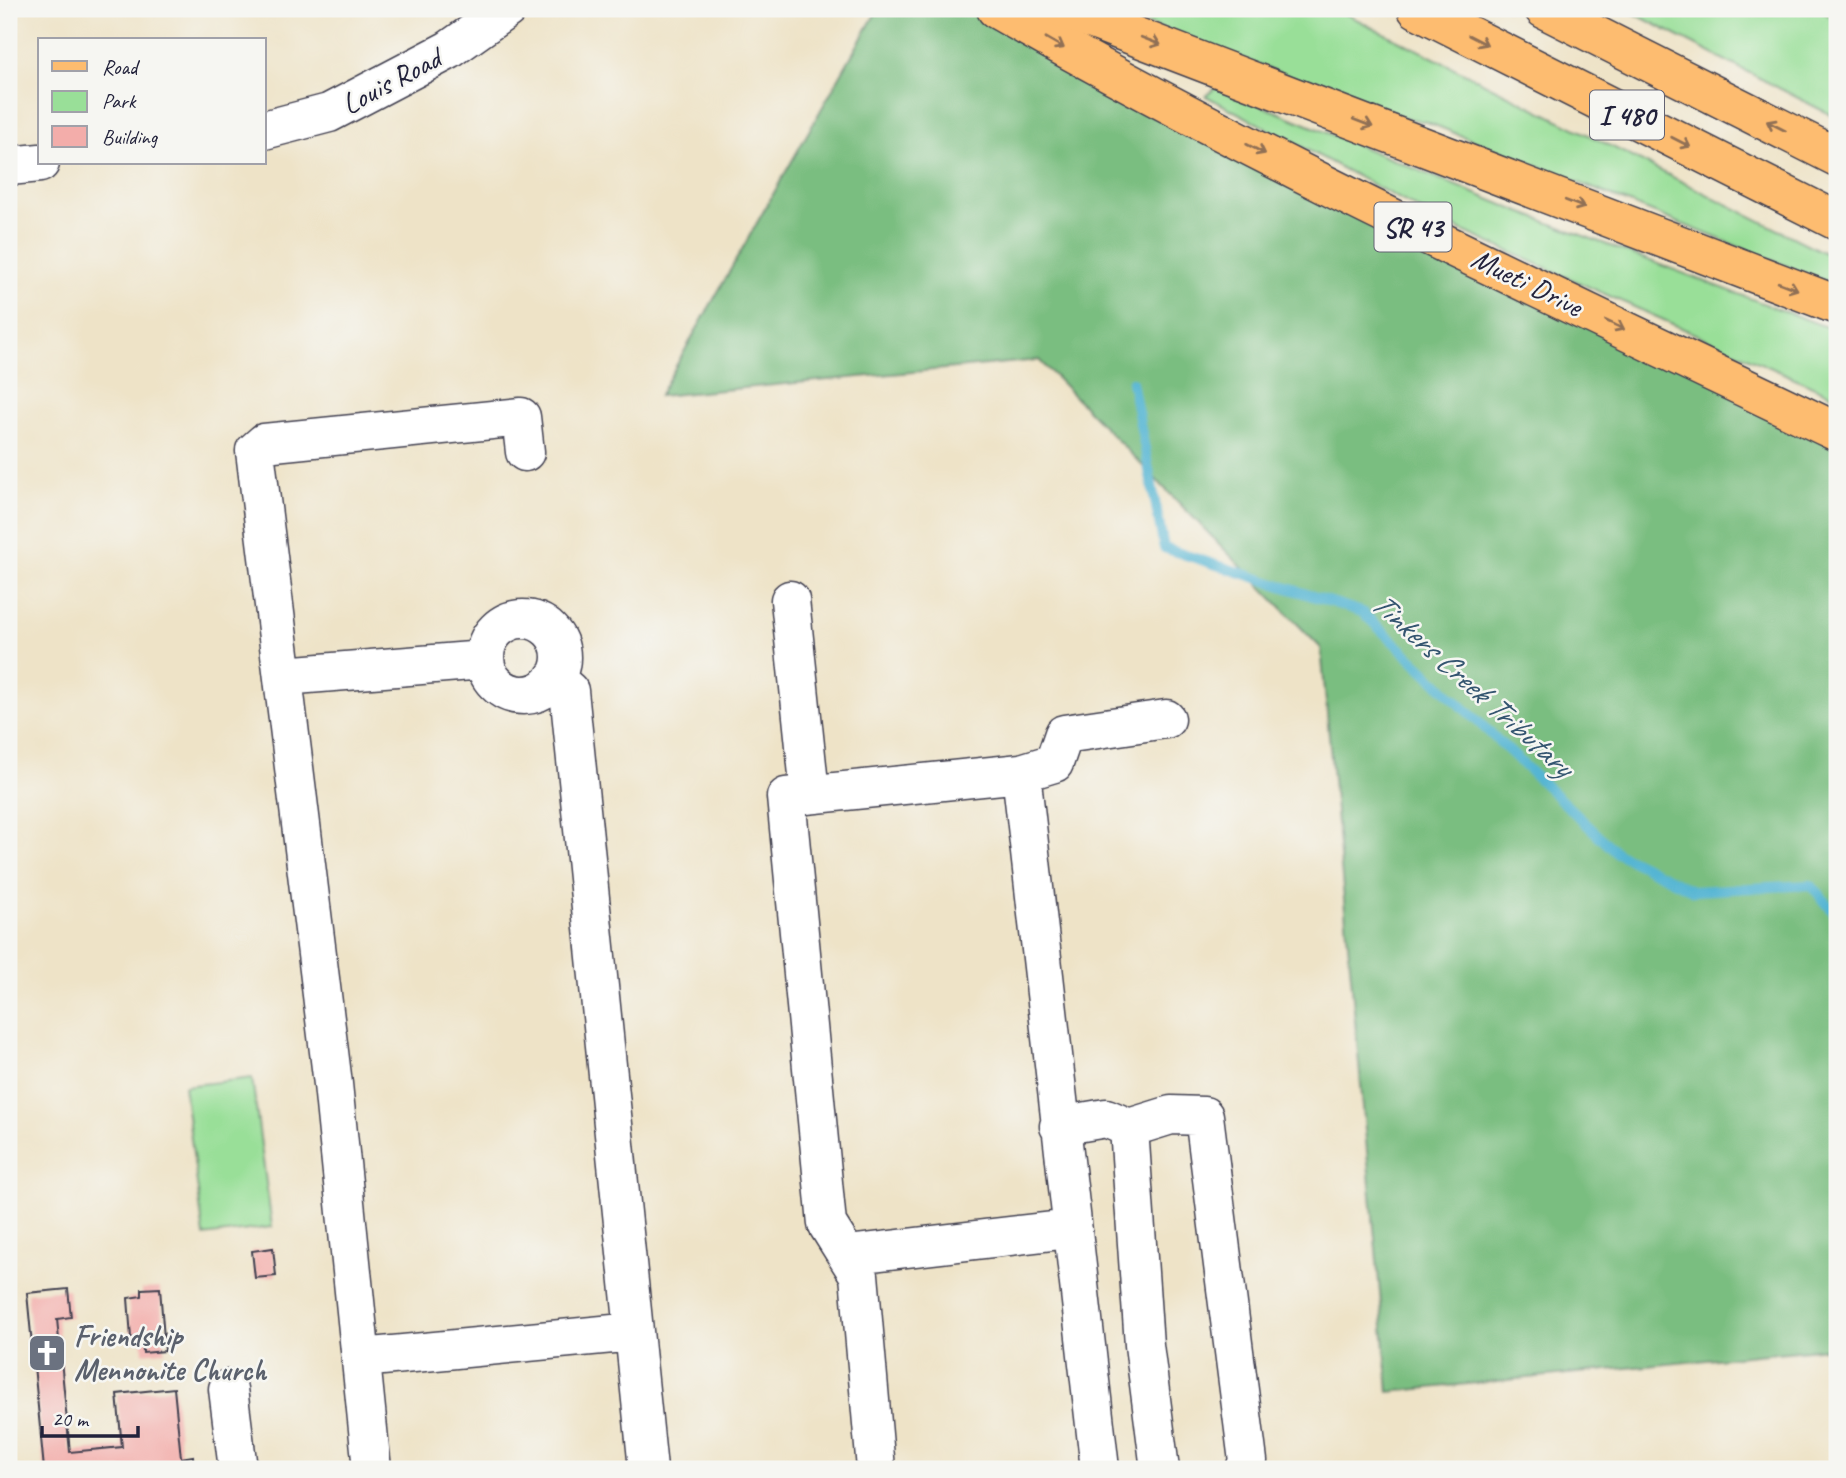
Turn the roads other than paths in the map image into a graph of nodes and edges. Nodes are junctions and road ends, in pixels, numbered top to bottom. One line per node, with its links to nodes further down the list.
1 (507, 9): 6 (street, Louis Road)
2 (996, 9): 12 (main road, Mueti Drive / SR 43, one-way to 12)
3 (1064, 9): 11 (main road, one-way to 11)
4 (1417, 9): 10 (main road, I 480, one-way to 10)
5 (1544, 9): 7 (main road, I 480, one-way to 5)
6 (266, 130)
7 (1837, 157)
8 (38, 163): 9 (street)
9 (9, 166)
10 (1837, 221)
11 (1837, 305)
12 (1837, 432)
13 (525, 452): 16 (street)
14 (790, 600): 20 (street)
15 (484, 660): 16 (street); 17 (street); 17 (street)
16 (283, 676): 26 (street)
17 (554, 678): 25 (street)
18 (1166, 719): 19 (street)
19 (1021, 773): 20 (street); 21 (street)
20 (810, 794): 24 (street)
21 (1059, 1126): 22 (street); 23 (street)
22 (1129, 1128): 33 (street); 34 (street)
23 (1070, 1229): 24 (street); 32 (street)
24 (847, 1255): 31 (street)
25 (634, 1332): 26 (street); 30 (street)
26 (361, 1358): 29 (street)
27 (228, 1389): 28 (street)
28 (238, 1469)
29 (372, 1469)
30 (648, 1469)
31 (877, 1469)
32 (1100, 1469)
33 (1160, 1469)
34 (1245, 1469)

